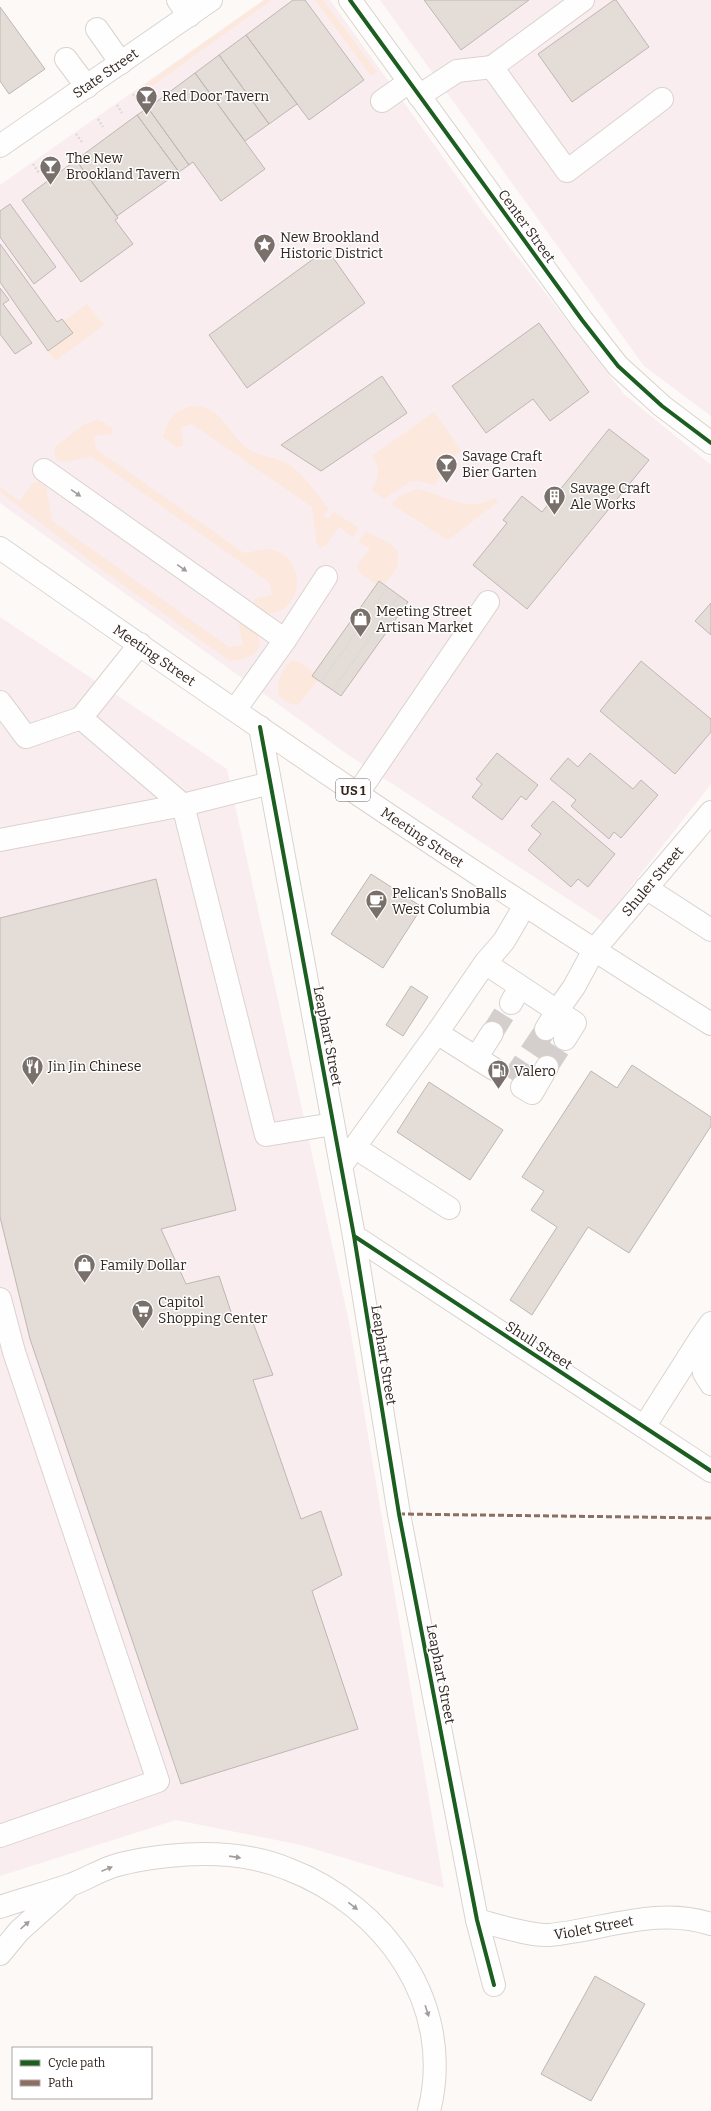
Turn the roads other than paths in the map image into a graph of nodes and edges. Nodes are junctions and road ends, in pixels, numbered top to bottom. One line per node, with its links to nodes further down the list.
1 (211, 0): 4 (main road, State Street)
2 (350, 0): 10 (main road, Center Street)
3 (583, 0): 8 (main road)
4 (183, 8): 7 (main road, State Street)
5 (97, 30): 7 (main road)
6 (66, 59): 9 (main road)
7 (121, 63): 9 (main road, State Street)
8 (492, 67): 10 (main road); 11 (main road)
9 (87, 87): 13 (main road, State Street)
10 (414, 89): 12 (main road); 14 (main road, Center Street)
11 (662, 99)
12 (382, 101)
13 (1, 143)
14 (711, 443)
15 (44, 470): 19 (main road, one-way to 19)
16 (0, 548): 20 (main road, Meeting Street / US 1)
17 (326, 577): 19 (main road)
18 (488, 602): 26 (main road)
19 (285, 640): 22 (main road)
20 (140, 644): 22 (main road, Meeting Street / US 1); 23 (main road)
21 (0, 702): 23 (main road)
22 (235, 710): 24 (main road, Meeting Street / US 1)
23 (81, 718): 27 (main road)
24 (260, 727): 25 (main road, Leaphart Street); 26 (main road, Meeting Street / US 1)
25 (270, 783): 27 (main road); 44 (main road, Leaphart Street)
26 (358, 793): 31 (main road, Meeting Street / US 1)
27 (183, 805): 29 (main road); 44 (main road)
28 (711, 812): 30 (main road, Shuler Street)
29 (0, 840)
30 (646, 888): 32 (main road); 33 (main road, Shuler Street)
31 (525, 905): 33 (main road, Meeting Street / US 1); 34 (main road)
32 (711, 930)
33 (594, 950): 35 (main road, Shuler Street); 36 (main road, Meeting Street / US 1)
34 (485, 963): 35 (main road); 38 (main road)
35 (551, 1020): 39 (main road)
36 (711, 1024)
37 (492, 1033): 40 (main road)
38 (437, 1034): 40 (main road); 45 (main road)
39 (565, 1038)
40 (476, 1058): 42 (main road)
41 (547, 1067): 43 (main road)
42 (494, 1069)
43 (522, 1086)
44 (333, 1124): 46 (main road, Leaphart Street)
45 (354, 1147): 46 (main road); 47 (main road)
46 (341, 1166): 48 (main road, Leaphart Street)
47 (449, 1208)
48 (354, 1236): 52 (main road, Shull Street); 57 (main road, Leaphart Street)
49 (0, 1299): 54 (main road)
50 (706, 1331): 51 (main road); 52 (main road)
51 (711, 1384)
52 (644, 1427): 53 (main road, Shull Street)
53 (711, 1471)
54 (0, 1836)
55 (71, 1884): 56 (main road); 59 (main road, one-way to 55); 61 (main road, one-way to 61)
56 (0, 1907)
57 (477, 1920): 58 (main road, Violet Street); 60 (main road, Leaphart Street)
58 (711, 1924)
59 (0, 1954)
60 (494, 1985)
61 (429, 2111)

